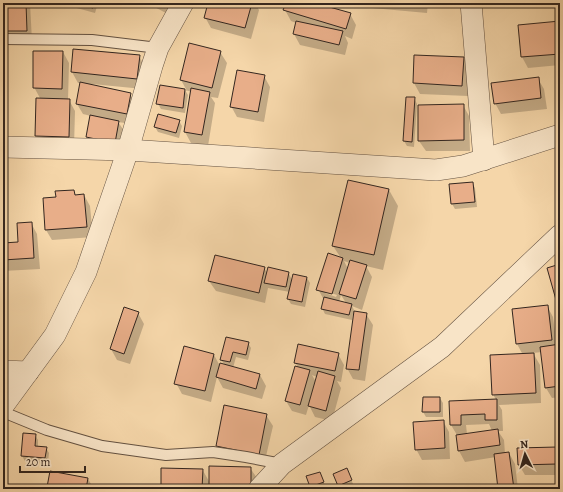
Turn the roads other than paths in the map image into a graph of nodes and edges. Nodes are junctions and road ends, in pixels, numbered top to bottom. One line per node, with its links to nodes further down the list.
1 (183, 3): 4 (street)
2 (471, 3): 8 (street)
3 (3, 39): 4 (lane)
4 (158, 48): 7 (street)
5 (560, 135): 8 (street)
6 (3, 147): 7 (street)
7 (128, 150): 8 (street); 11 (street)
8 (484, 160)
9 (560, 235): 14 (street)
10 (3, 371): 11 (street)
11 (28, 372): 12 (street)
12 (3, 406)
13 (3, 412): 14 (lane)
14 (282, 464): 15 (street)
15 (259, 489)

